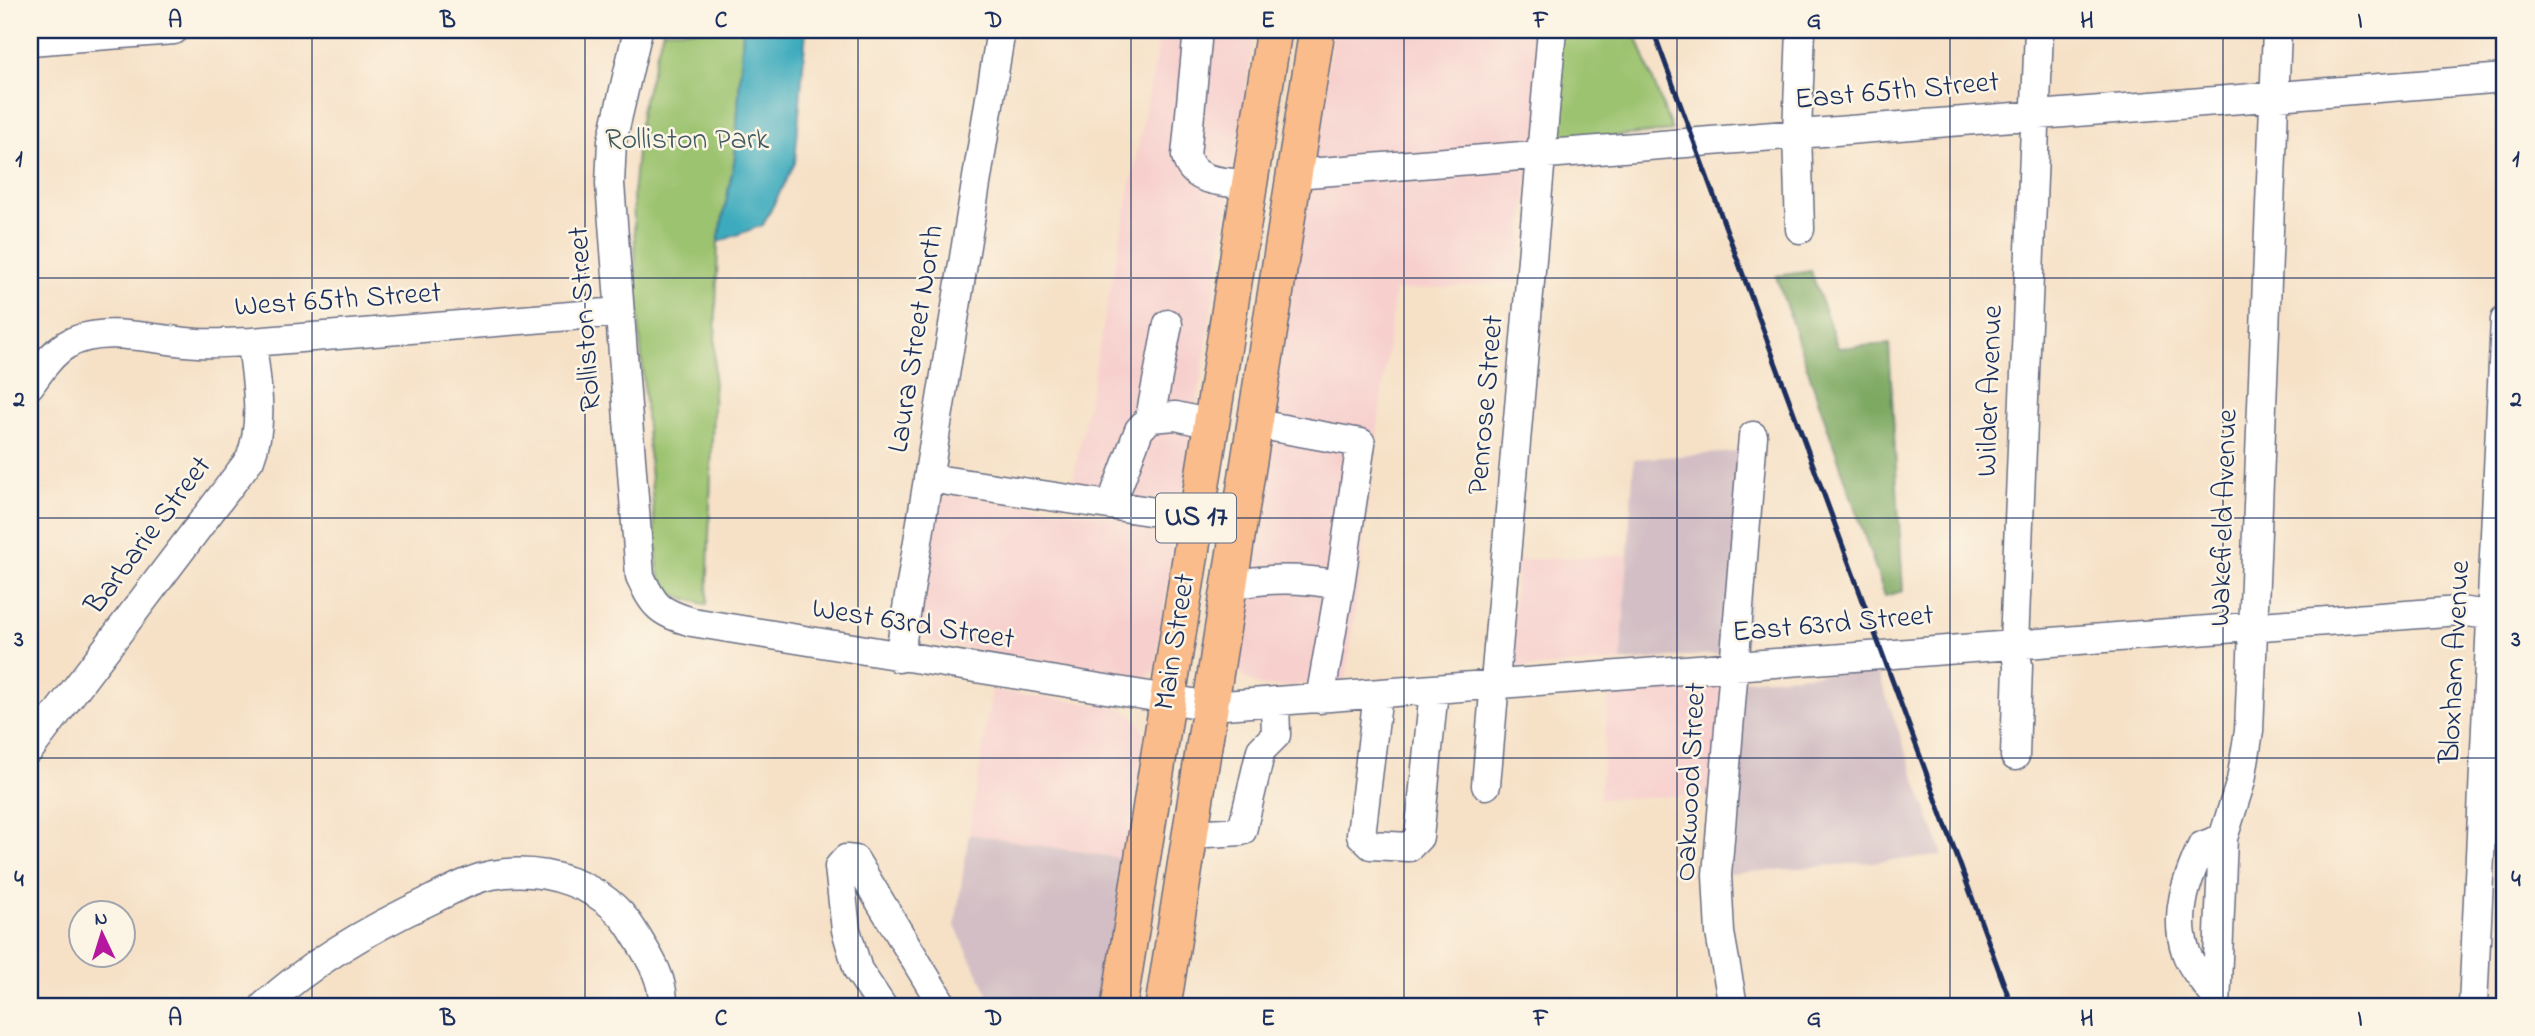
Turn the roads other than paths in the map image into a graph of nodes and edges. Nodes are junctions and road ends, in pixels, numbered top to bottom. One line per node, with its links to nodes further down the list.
1 (174, 30): 12 (street)
2 (638, 30): 21 (street, Rolliston Street)
3 (1000, 30): 30 (street, Laura Street North)
4 (1198, 30): 19 (street)
5 (1274, 30): 19 (main road, Main Street / US 17)
6 (1296, 30): 18 (main road)
7 (1317, 30): 18 (main road, Main Street / US 17)
8 (1552, 30): 17 (street, Penrose Street)
9 (1801, 30): 16 (street)
10 (2039, 30): 15 (street, Wilder Avenue)
11 (2277, 30): 14 (street, Wakefield Avenue)
12 (30, 41)
13 (2505, 78): 14 (street, East 65th Street)
14 (2275, 96): 15 (street, East 65th Street); 37 (street, Wakefield Avenue)
15 (2036, 114): 16 (street, East 65th Street); 38 (street, Wilder Avenue)
16 (1797, 133): 17 (street, East 65th Street); 20 (street)
17 (1542, 154): 18 (street, East 65th Street); 41 (street, Penrose Street)
18 (1295, 174): 28 (main road, Main Street / US 17)
19 (1249, 185): 27 (main road, Main Street / US 17)
20 (1800, 229)
21 (619, 312): 24 (street, West 65th Street); 35 (street, Rolliston Street)
22 (2505, 320): 36 (street, Bloxham Avenue)
23 (1168, 324): 26 (street)
24 (252, 342): 25 (street, West 65th Street); 48 (street, Barbarie Street)
25 (30, 385)
26 (1150, 418): 27 (street); 31 (street)
27 (1211, 424): 32 (main road, Main Street / US 17)
28 (1255, 424): 33 (street); 34 (main road, Main Street / US 17)
29 (1753, 436): 40 (street, Oakwood Street)
30 (928, 478): 31 (street); 39 (street, Laura Street North)
31 (1111, 505): 32 (street)
32 (1196, 518): 45 (main road, Main Street / US 17)
33 (1340, 585): 34 (street); 44 (street)
34 (1230, 586): 47 (main road, Main Street / US 17)
35 (653, 604): 39 (street, West 63rd Street)
36 (2498, 616): 37 (street, East 63rd Street); 61 (street, Bloxham Avenue)
37 (2255, 625): 38 (street, East 63rd Street); 52 (street, Wakefield Avenue)
38 (2014, 643): 40 (street, East 63rd Street); 49 (street, Wilder Avenue)
39 (899, 658): 45 (street, West 63rd Street)
40 (1732, 667): 41 (street, East 63rd Street); 60 (street, Oakwood Street)
41 (1496, 685): 42 (street, East 63rd Street); 50 (street, Penrose Street)
42 (1434, 690): 43 (street, East 63rd Street); 43 (street)
43 (1378, 694): 44 (street, East 63rd Street)
44 (1320, 699): 46 (street, East 63rd Street)
45 (1167, 701): 47 (street, East 63rd Street); 58 (main road, Main Street / US 17)
46 (1275, 702): 47 (street, East 63rd Street); 51 (street)
47 (1211, 706): 51 (main road, Main Street / US 17)
48 (30, 749)
49 (2015, 755)
50 (1486, 785)
51 (1191, 834): 59 (main road, Main Street / US 17)
52 (2223, 838): 53 (street, Wakefield Avenue); 53 (street)
53 (2216, 1002)
54 (264, 1006): 55 (street)
55 (663, 1006)
56 (882, 1006): 57 (street)
57 (943, 1006)
58 (1119, 1006)
59 (1163, 1006)
60 (1733, 1006)
61 (2473, 1006)

